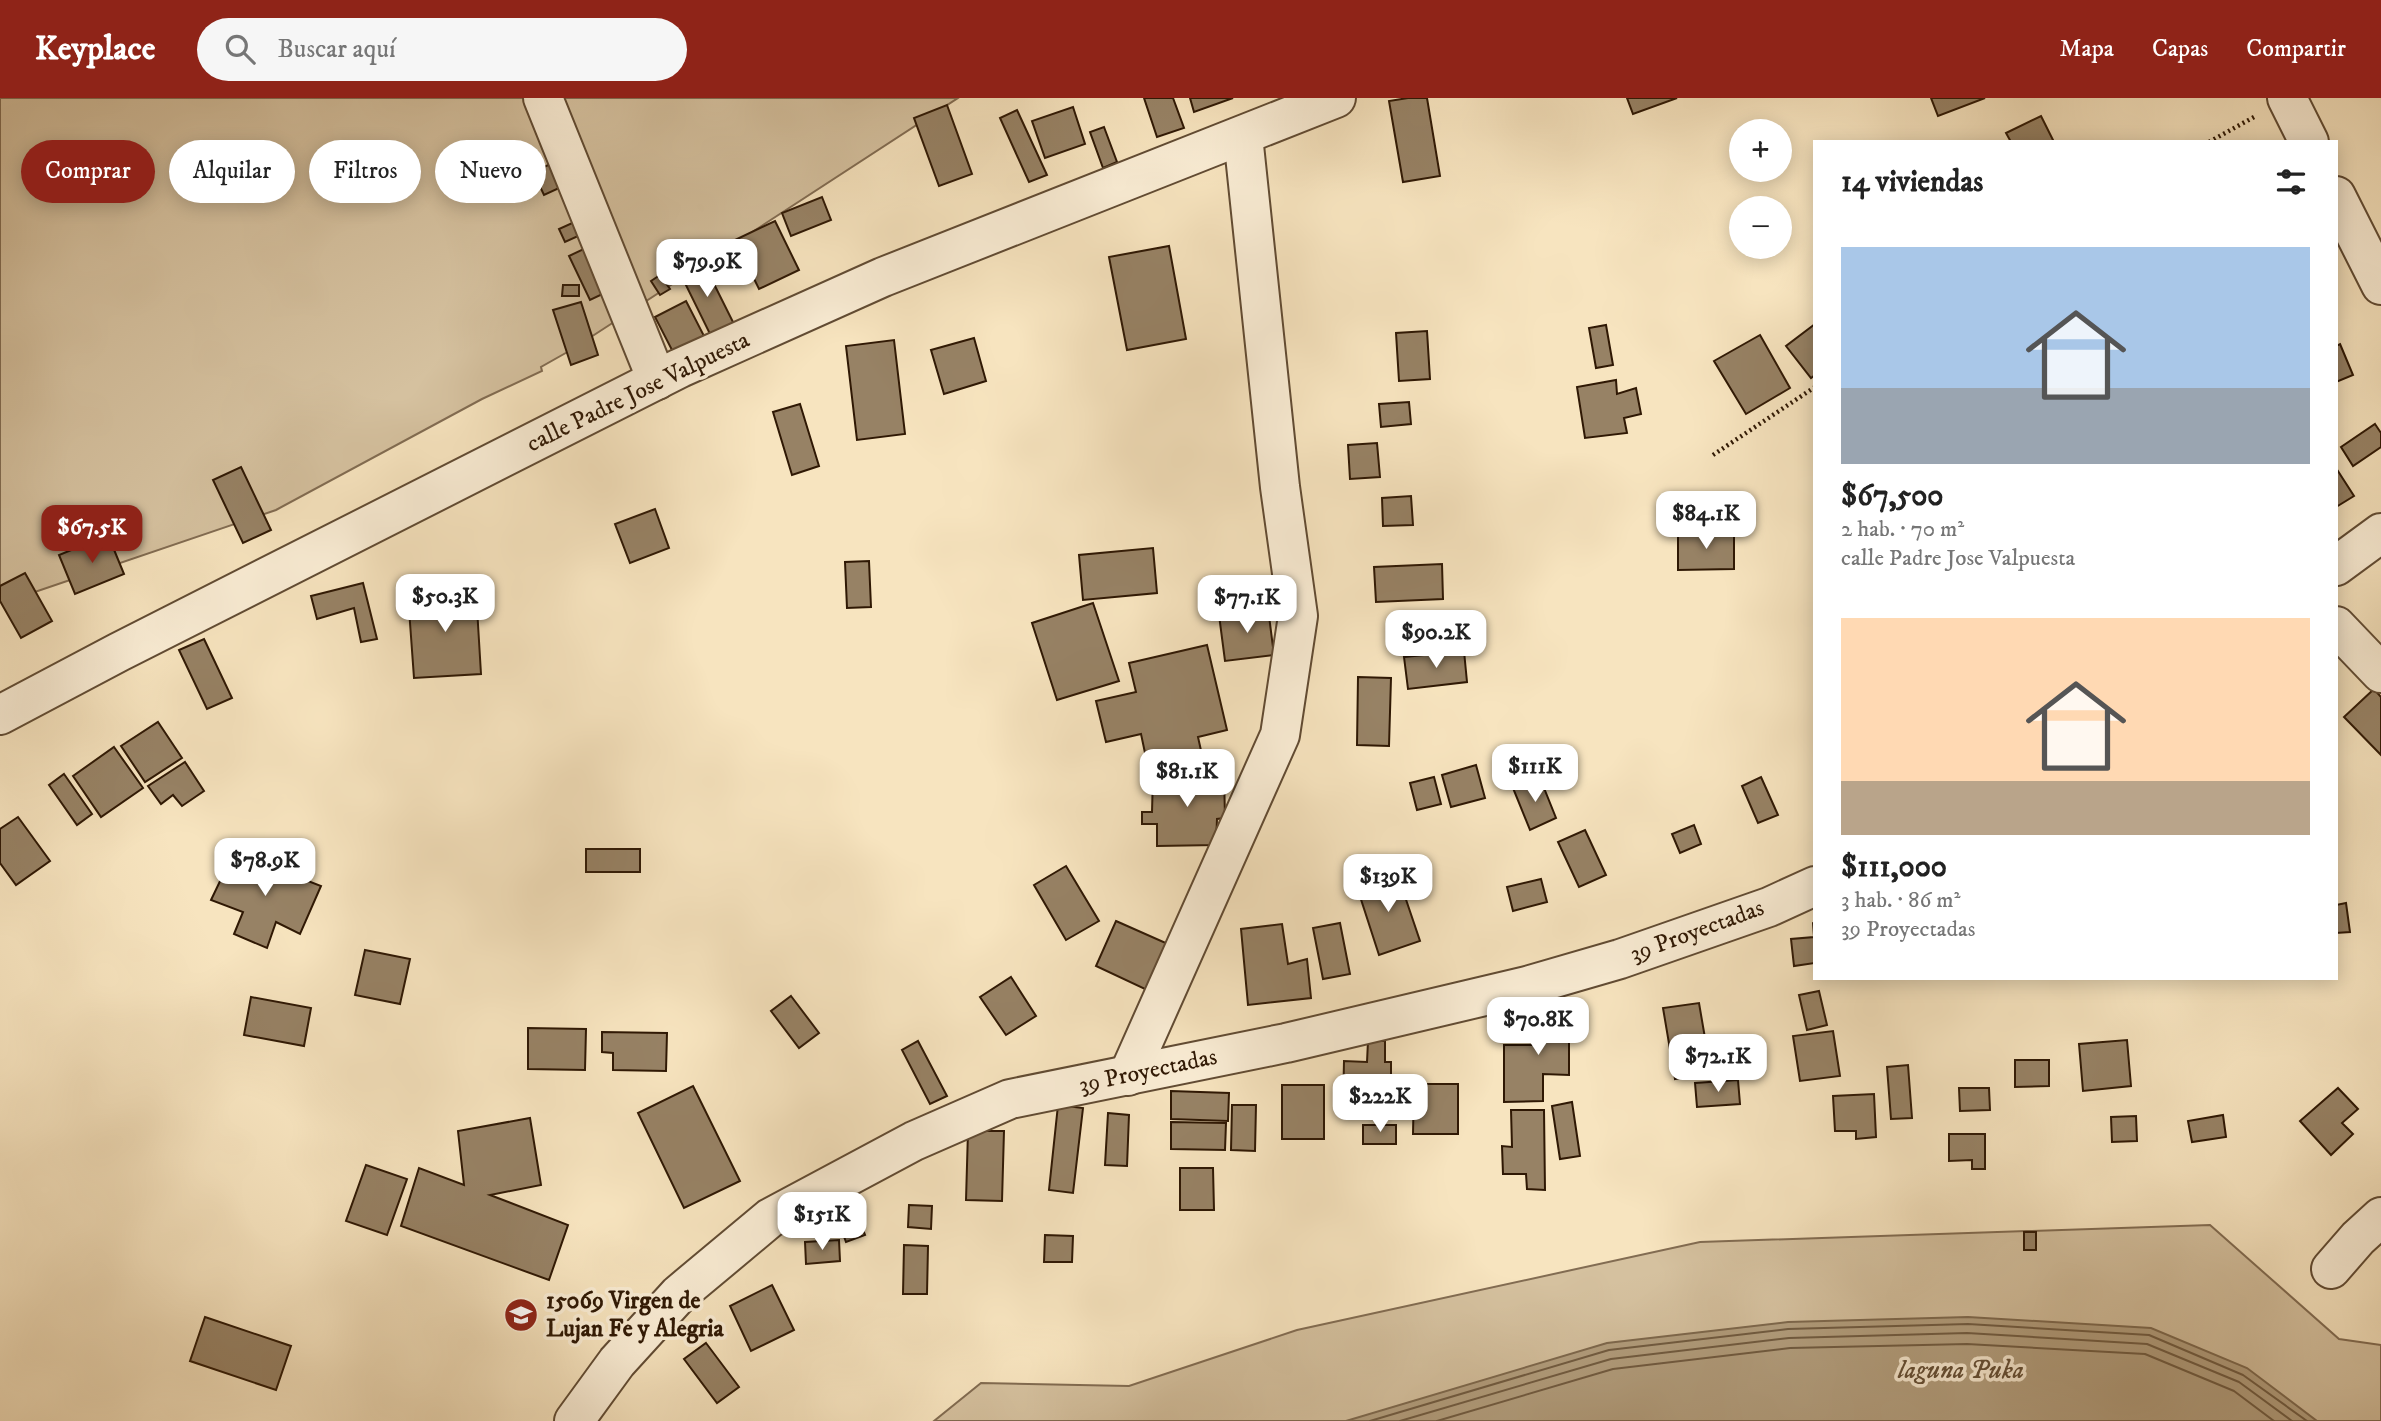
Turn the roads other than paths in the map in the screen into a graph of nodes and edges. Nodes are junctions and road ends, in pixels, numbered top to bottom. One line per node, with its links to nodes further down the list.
1 (543, 98): 8 (street)
2 (1336, 98): 4 (street, calle Padre Jose Valpuesta)
3 (2276, 104): 5 (street)
4 (1243, 136): 8 (street, calle Padre Jose Valpuesta); 15 (street)
5 (2307, 140)
6 (2338, 200): 7 (street)
7 (2381, 285)
8 (657, 380): 13 (street, calle Padre Jose Valpuesta)
9 (2381, 533): 10 (street)
10 (2338, 565)
11 (2338, 627): 12 (street)
12 (2381, 673)
13 (0, 715)
14 (1813, 887): 15 (street, 39 Proyectadas)
15 (1128, 1076): 18 (street, 39 Proyectadas)
16 (2381, 1217): 17 (street)
17 (2331, 1269)
18 (574, 1421)

